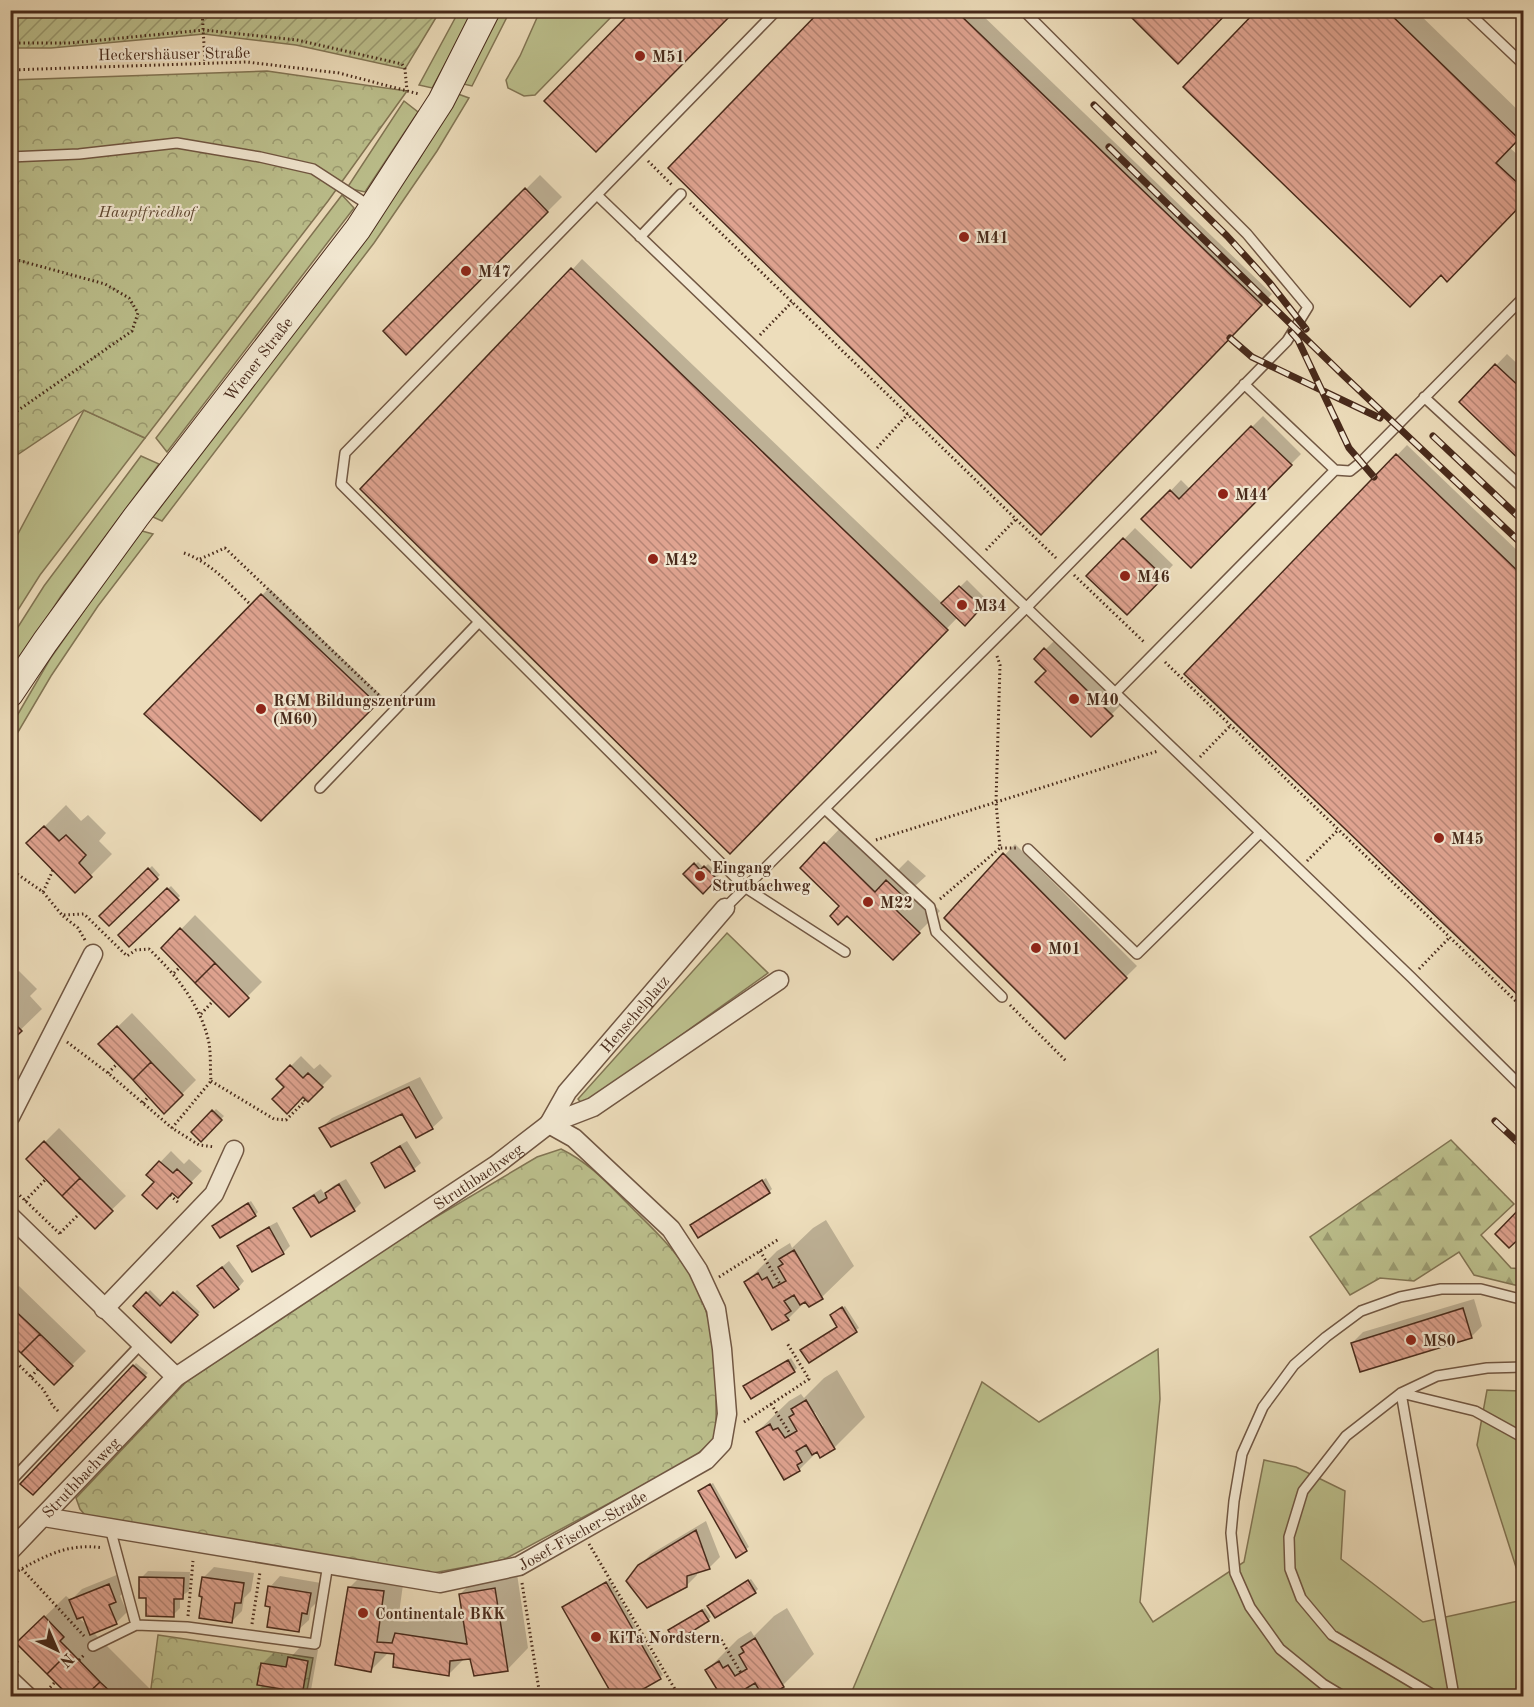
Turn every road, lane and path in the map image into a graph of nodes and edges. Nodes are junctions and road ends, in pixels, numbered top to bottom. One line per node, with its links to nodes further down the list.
1 (202, 10): 6 (path)
2 (487, 10): 12 (main road, Wiener Straße)
3 (777, 10): 13 (lane)
4 (1023, 10): 23 (lane)
5 (1466, 10): 9 (lane)
6 (204, 30): 7 (path); 8 (path); 11 (path)
7 (10, 43)
8 (205, 62): 10 (path, Heckershäuser Straße); 11 (path, Heckershäuser Straße)
9 (1524, 65)
10 (10, 70)
11 (407, 91): 12 (path, Heckershäuser Straße)
12 (441, 101): 17 (main road, Wiener Straße)
13 (639, 152): 15 (path); 16 (lane)
14 (10, 157): 17 (lane)
15 (681, 194): 18 (lane); 21 (path)
16 (597, 195): 18 (lane); 37 (lane)
17 (372, 208): 41 (main road, Wiener Straße)
18 (640, 237): 22 (lane)
19 (10, 258): 26 (path)
20 (1524, 297): 24 (lane)
21 (792, 302): 22 (path); 25 (path)
22 (752, 344): 27 (lane)
23 (1244, 384): 28 (lane); 34 (lane)
24 (1424, 397): 28 (lane); 29 (lane)
25 (908, 414): 27 (path); 30 (path)
26 (10, 416)
27 (869, 456): 33 (lane)
28 (1335, 470): 39 (lane)
29 (1524, 489)
30 (1016, 519): 33 (path); 34 (path)
31 (184, 553): 32 (path)
32 (200, 558): 35 (path); 42 (path)
33 (976, 560): 36 (lane)
34 (1065, 567): 36 (lane); 39 (path)
35 (250, 605)
36 (1026, 608): 38 (lane); 40 (lane)
37 (479, 622): 42 (lane); 57 (lane)
38 (992, 643): 47 (path); 48 (lane)
39 (1154, 652): 40 (lane); 43 (path)
40 (1115, 693): 44 (lane)
41 (10, 694)
42 (395, 710): 46 (lane)
43 (1230, 726): 45 (path); 49 (path)
44 (1171, 747): 45 (lane); 47 (path)
45 (1191, 766): 50 (lane)
46 (320, 788)
47 (996, 802): 51 (path); 52 (path)
48 (825, 809): 51 (lane); 57 (lane)
49 (1338, 830): 55 (path); 62 (path)
50 (1260, 833): 53 (lane); 55 (lane)
51 (863, 844): 59 (lane)
52 (1000, 848): 53 (path); 59 (path)
53 (1028, 849)
54 (10, 869): 58 (path)
55 (1299, 869): 67 (lane)
56 (53, 870): 58 (path)
57 (746, 888): 60 (lane); 63 (lane)
58 (43, 892): 61 (path)
59 (930, 907): 69 (lane)
60 (725, 908): 83 (street, Henschelplatz)
61 (62, 915): 64 (path); 66 (path)
62 (1449, 938): 67 (path); 71 (path)
63 (844, 952)
64 (93, 954): 73 (street)
65 (180, 967): 66 (path)
66 (174, 973): 72 (path)
67 (1411, 977): 78 (lane)
68 (779, 980): 83 (street, Struthbachweg)
69 (1002, 997): 74 (path)
70 (213, 1001): 72 (path)
71 (1524, 1009)
72 (201, 1014): 77 (path)
73 (54, 1034): 76 (path); 82 (street)
74 (1066, 1061)
75 (117, 1064): 76 (path)
76 (108, 1073): 81 (path)
77 (211, 1081): 80 (path); 84 (path)
78 (1524, 1089)
79 (148, 1097): 81 (path)
80 (302, 1098)
81 (143, 1102): 84 (path)
82 (10, 1117)
83 (549, 1124): 94 (street); 103 (street, Struthbachweg)
84 (172, 1128): 85 (path)
85 (234, 1150): 96 (street)
86 (46, 1179): 88 (path)
87 (10, 1186): 88 (path)
88 (25, 1201): 89 (path)
89 (80, 1213)
90 (11, 1219): 96 (street)
91 (779, 1239): 92 (path)
92 (760, 1251): 93 (path); 94 (path)
93 (780, 1284)
94 (705, 1286): 107 (street)
95 (1524, 1300): 133 (lane)
96 (104, 1309): 98 (street)
97 (787, 1343): 105 (path)
98 (141, 1344): 103 (street); 106 (lane)
99 (10, 1356): 102 (path)
100 (1524, 1367): 104 (lane)
101 (38, 1370): 102 (path)
102 (31, 1377): 106 (path)
103 (176, 1377): 111 (street, Struthbachweg)
104 (1401, 1393): 109 (lane); 134 (lane); 135 (lane)
105 (771, 1404): 107 (path); 108 (path)
106 (68, 1420): 110 (lane)
107 (724, 1435): 113 (street, Josef-Fischer-Straße)
108 (791, 1435)
109 (1524, 1438)
110 (10, 1482)
111 (44, 1517): 112 (street, Josef-Fischer-Straße); 114 (street, Struthbachweg)
112 (110, 1528): 116 (street, Josef-Fischer-Straße); 120 (lane)
113 (581, 1530): 117 (street, Josef-Fischer-Straße); 132 (path)
114 (10, 1551)
115 (193, 1561): 121 (path)
116 (328, 1564): 117 (street, Josef-Fischer-Straße); 122 (lane)
117 (519, 1566): 131 (path)
118 (22, 1569): 124 (path)
119 (260, 1572): 122 (path)
120 (136, 1624): 121 (lane); 124 (lane)
121 (187, 1627): 122 (lane)
122 (250, 1636)
123 (719, 1636): 126 (path)
124 (93, 1646): 125 (path)
125 (79, 1660)
126 (741, 1672)
127 (10, 1680): 129 (street)
128 (55, 1682): 130 (path)
129 (27, 1696)
130 (41, 1696)
131 (540, 1696)
132 (679, 1696)
133 (1342, 1696)
134 (1435, 1696)
135 (1454, 1696)

